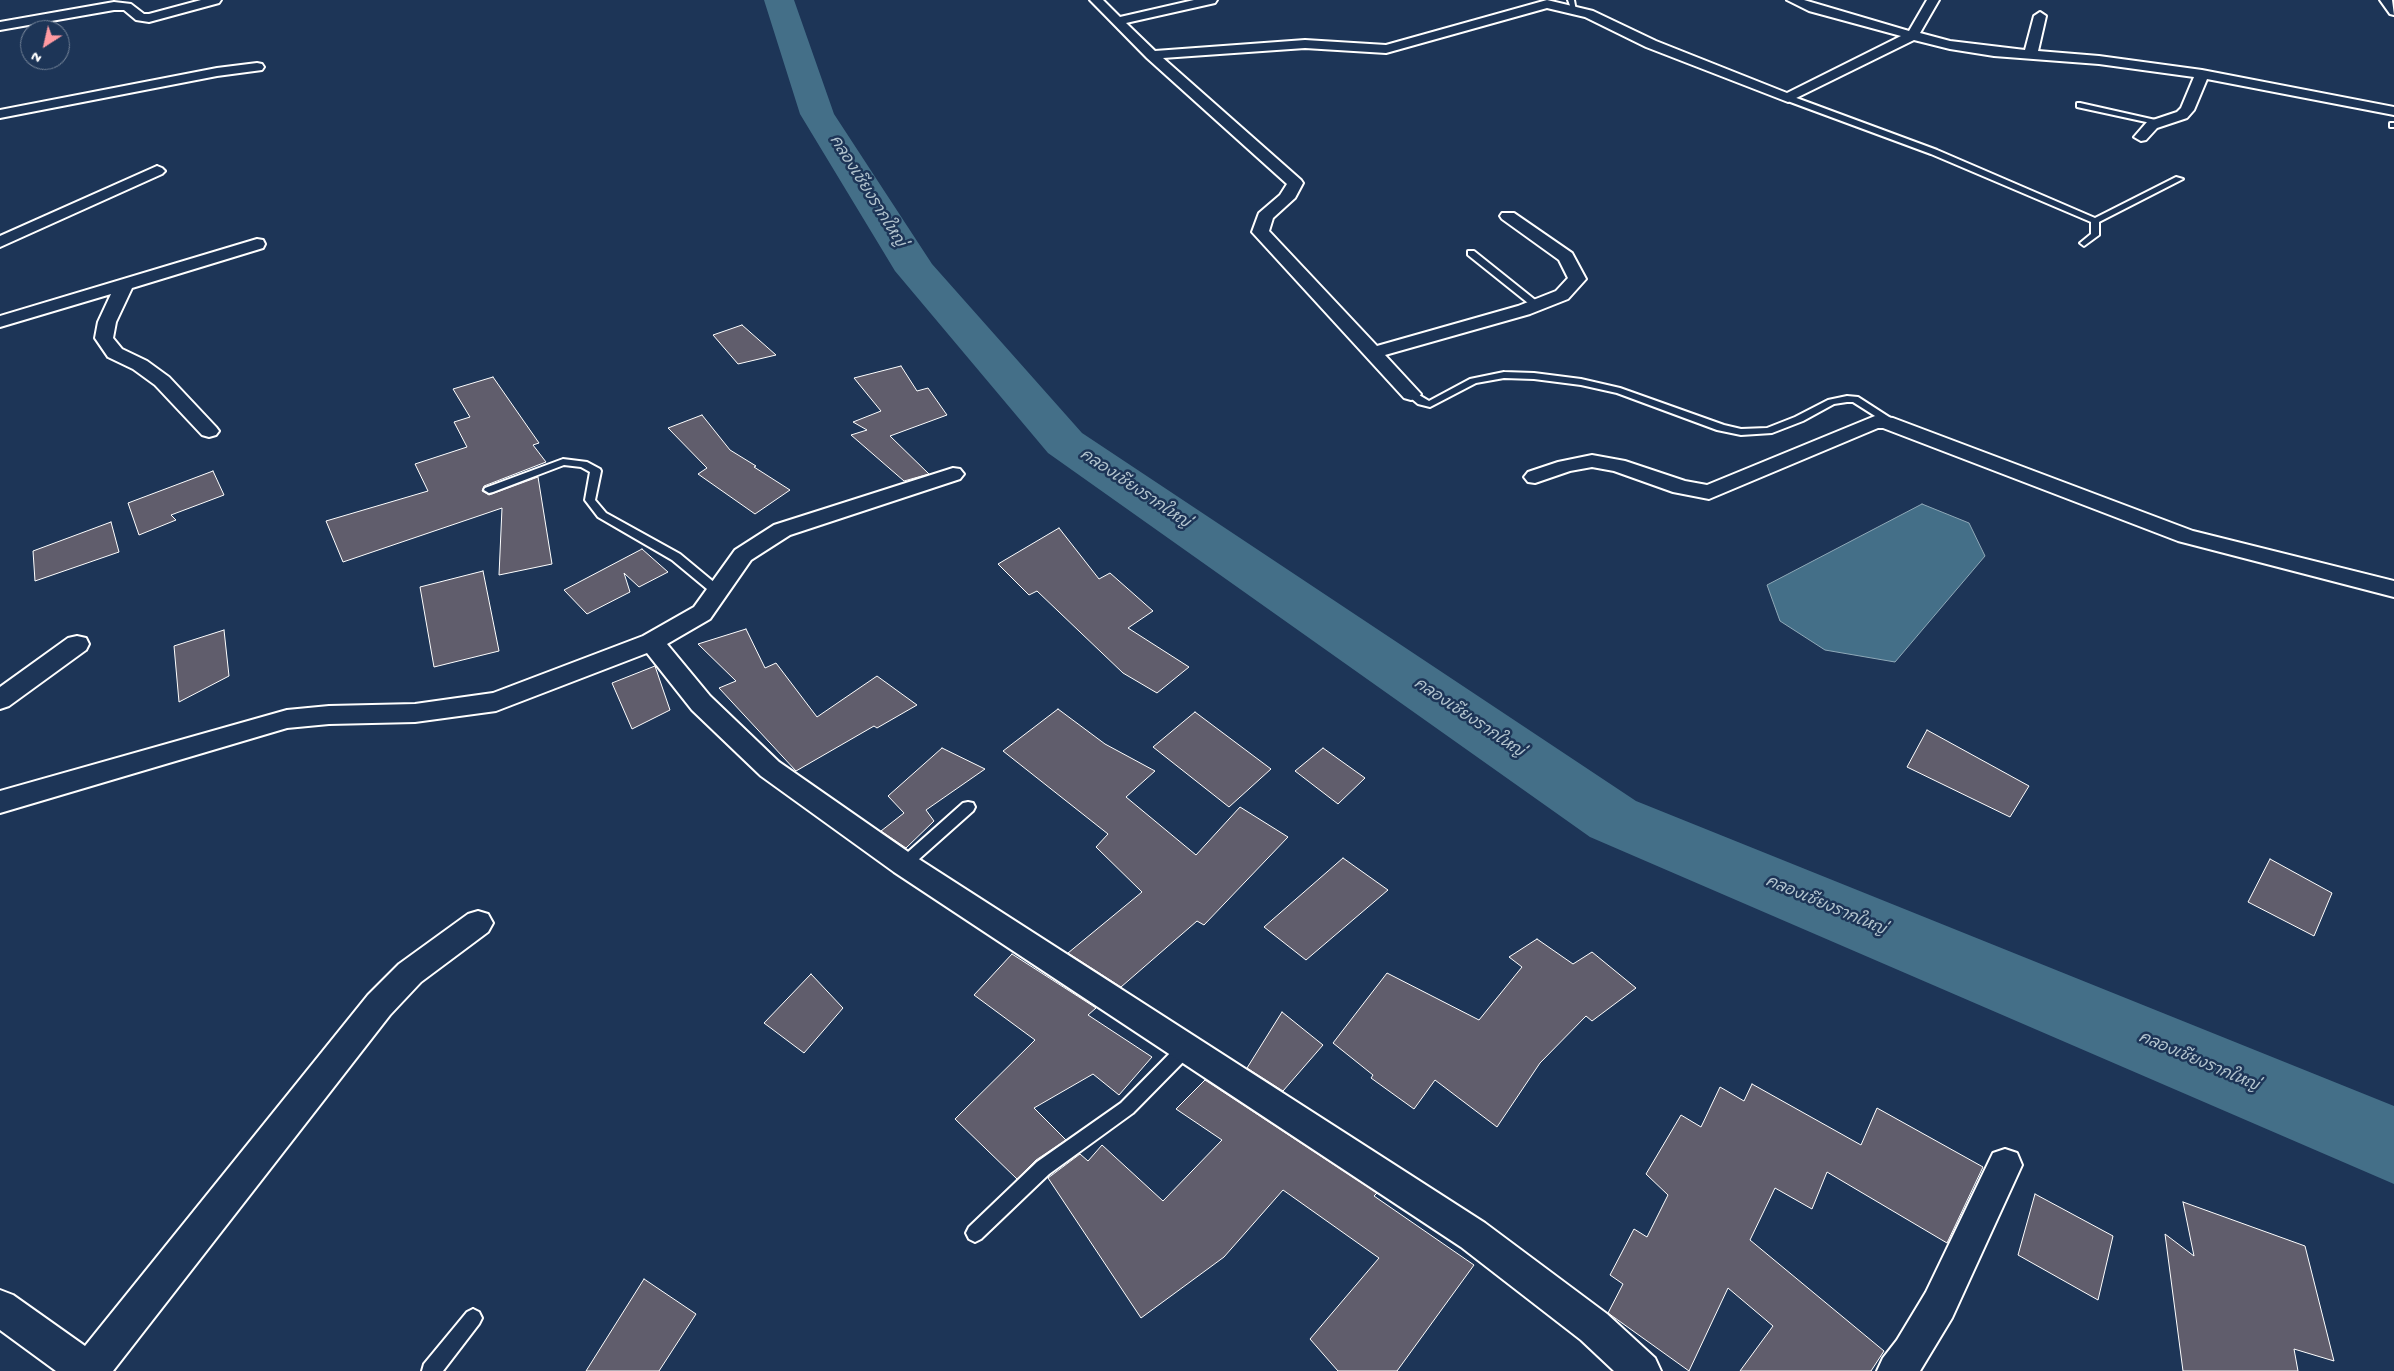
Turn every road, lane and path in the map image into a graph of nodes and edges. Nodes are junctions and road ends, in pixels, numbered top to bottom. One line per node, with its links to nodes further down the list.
1 (215, 0): 10 (street)
2 (1096, 0): 9 (street)
3 (1212, 0): 9 (street)
4 (1793, 0): 11 (street)
5 (1933, 0): 11 (street)
6 (1543, 2): 7 (street); 12 (street)
7 (1572, 5): 16 (street)
8 (2040, 16): 13 (street)
9 (1117, 21): 12 (street)
10 (0, 26)
11 (1912, 36): 13 (street); 16 (street)
12 (1152, 55): 33 (street)
13 (2031, 56): 15 (street)
14 (257, 67): 18 (street)
15 (2202, 74): 19 (street); 20 (street)
16 (1788, 98): 25 (lane)
17 (2080, 105): 20 (lane)
18 (0, 114)
19 (2394, 120)
20 (2160, 123): 21 (street)
21 (2141, 138)
22 (157, 171): 26 (street)
23 (2179, 179): 25 (lane)
24 (1508, 216): 31 (street)
25 (2093, 220): 27 (lane)
26 (0, 242)
27 (2084, 243)
28 (257, 244): 30 (street)
29 (1471, 253): 31 (lane)
30 (125, 284): 32 (street); 36 (street)
31 (1536, 305): 33 (street)
32 (0, 322)
33 (1373, 353): 34 (street)
34 (1411, 394): 35 (lane)
35 (1898, 426): 38 (street); 40 (street)
36 (209, 431)
37 (953, 474): 41 (street)
38 (1535, 477)
39 (489, 490): 41 (lane)
40 (2394, 589)
41 (717, 591): 42 (street)
42 (652, 642): 45 (street); 47 (street)
43 (77, 644): 44 (street)
44 (0, 700)
45 (0, 802)
46 (968, 807): 47 (lane)
47 (904, 864): 49 (street)
48 (478, 924): 54 (street)
49 (1186, 1048): 51 (lane); 56 (street)
50 (2005, 1165): 57 (street)
51 (975, 1233)
52 (0, 1308): 54 (street)
53 (473, 1318): 55 (lane)
54 (88, 1371)
55 (431, 1371)
56 (1642, 1371)
57 (1896, 1371)

